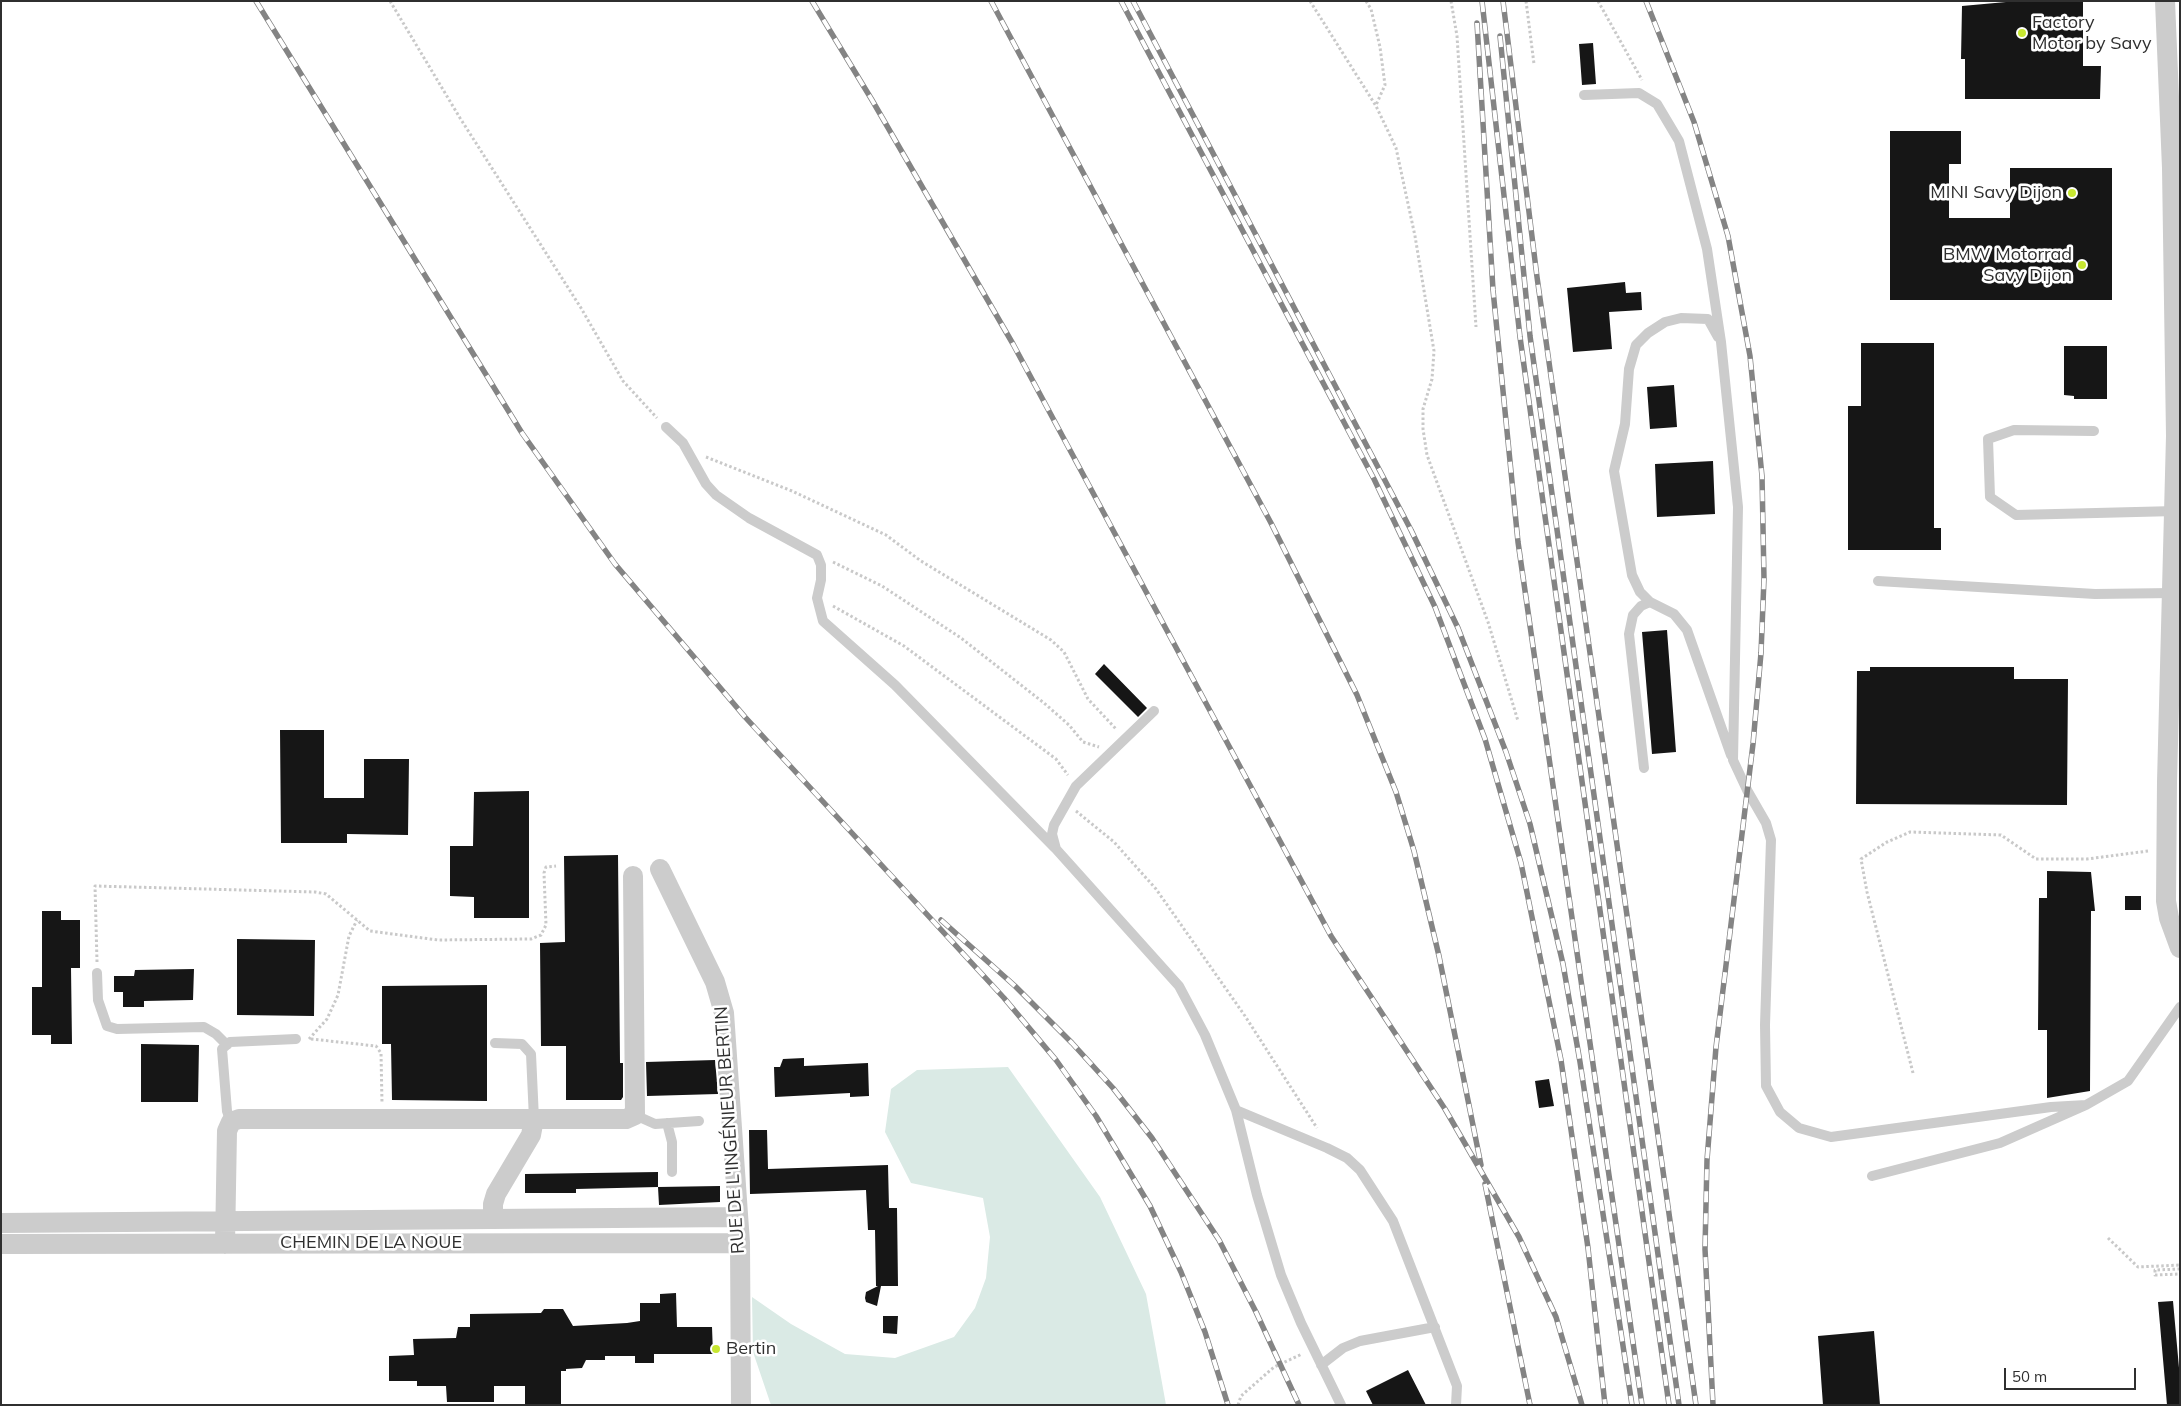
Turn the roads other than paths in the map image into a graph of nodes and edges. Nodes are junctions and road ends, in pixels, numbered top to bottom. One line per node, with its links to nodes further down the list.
1 (2166, 1): 2 (street)
2 (2174, 45): 4 (street)
3 (1584, 95): 5 (lane)
4 (2176, 166): 8 (street)
5 (1721, 342): 11 (lane); 13 (lane)
6 (666, 427): 15 (lane)
7 (2094, 431): 8 (lane)
8 (2177, 511): 10 (street)
9 (1878, 581): 10 (lane)
10 (2173, 594): 18 (street)
11 (1650, 602): 13 (lane); 14 (lane)
12 (1154, 711): 15 (lane)
13 (1733, 760): 24 (lane)
14 (1644, 768)
15 (1056, 849): 25 (lane)
16 (660, 869): 33 (street, RUE DE L'INGÉNIEUR BERTIN)
17 (633, 876): 26 (street)
18 (2180, 948)
19 (97, 973): 23 (lane)
20 (2180, 1007): 24 (lane)
21 (296, 1039): 23 (lane)
22 (495, 1043): 27 (lane)
23 (227, 1044): 29 (lane)
24 (2086, 1106): 32 (lane)
25 (1236, 1110): 40 (lane); 41 (lane)
26 (635, 1115): 27 (street); 30 (lane)
27 (534, 1119): 29 (street); 34 (street)
28 (699, 1121): 30 (lane)
29 (231, 1122): 35 (street)
30 (667, 1123): 31 (lane)
31 (672, 1172)
32 (1872, 1176)
33 (737, 1217): 34 (street, CHEMIN DE LA NOUE); 37 (street, RUE DE L'INGÉNIEUR BERTIN)
34 (493, 1219): 35 (street, CHEMIN DE LA NOUE)
35 (225, 1221): 36 (street, CHEMIN DE LA NOUE); 39 (street)
36 (1, 1222)
37 (740, 1243): 39 (street, CHEMIN DE LA NOUE); 42 (street, RUE DE L'INGÉNIEUR BERTIN)
38 (1, 1244): 39 (street, CHEMIN DE LA NOUE)
39 (225, 1244)
40 (1435, 1328): 41 (lane); 44 (lane)
41 (1321, 1365): 43 (lane)
42 (741, 1405)
43 (1341, 1405)
44 (1456, 1405)

